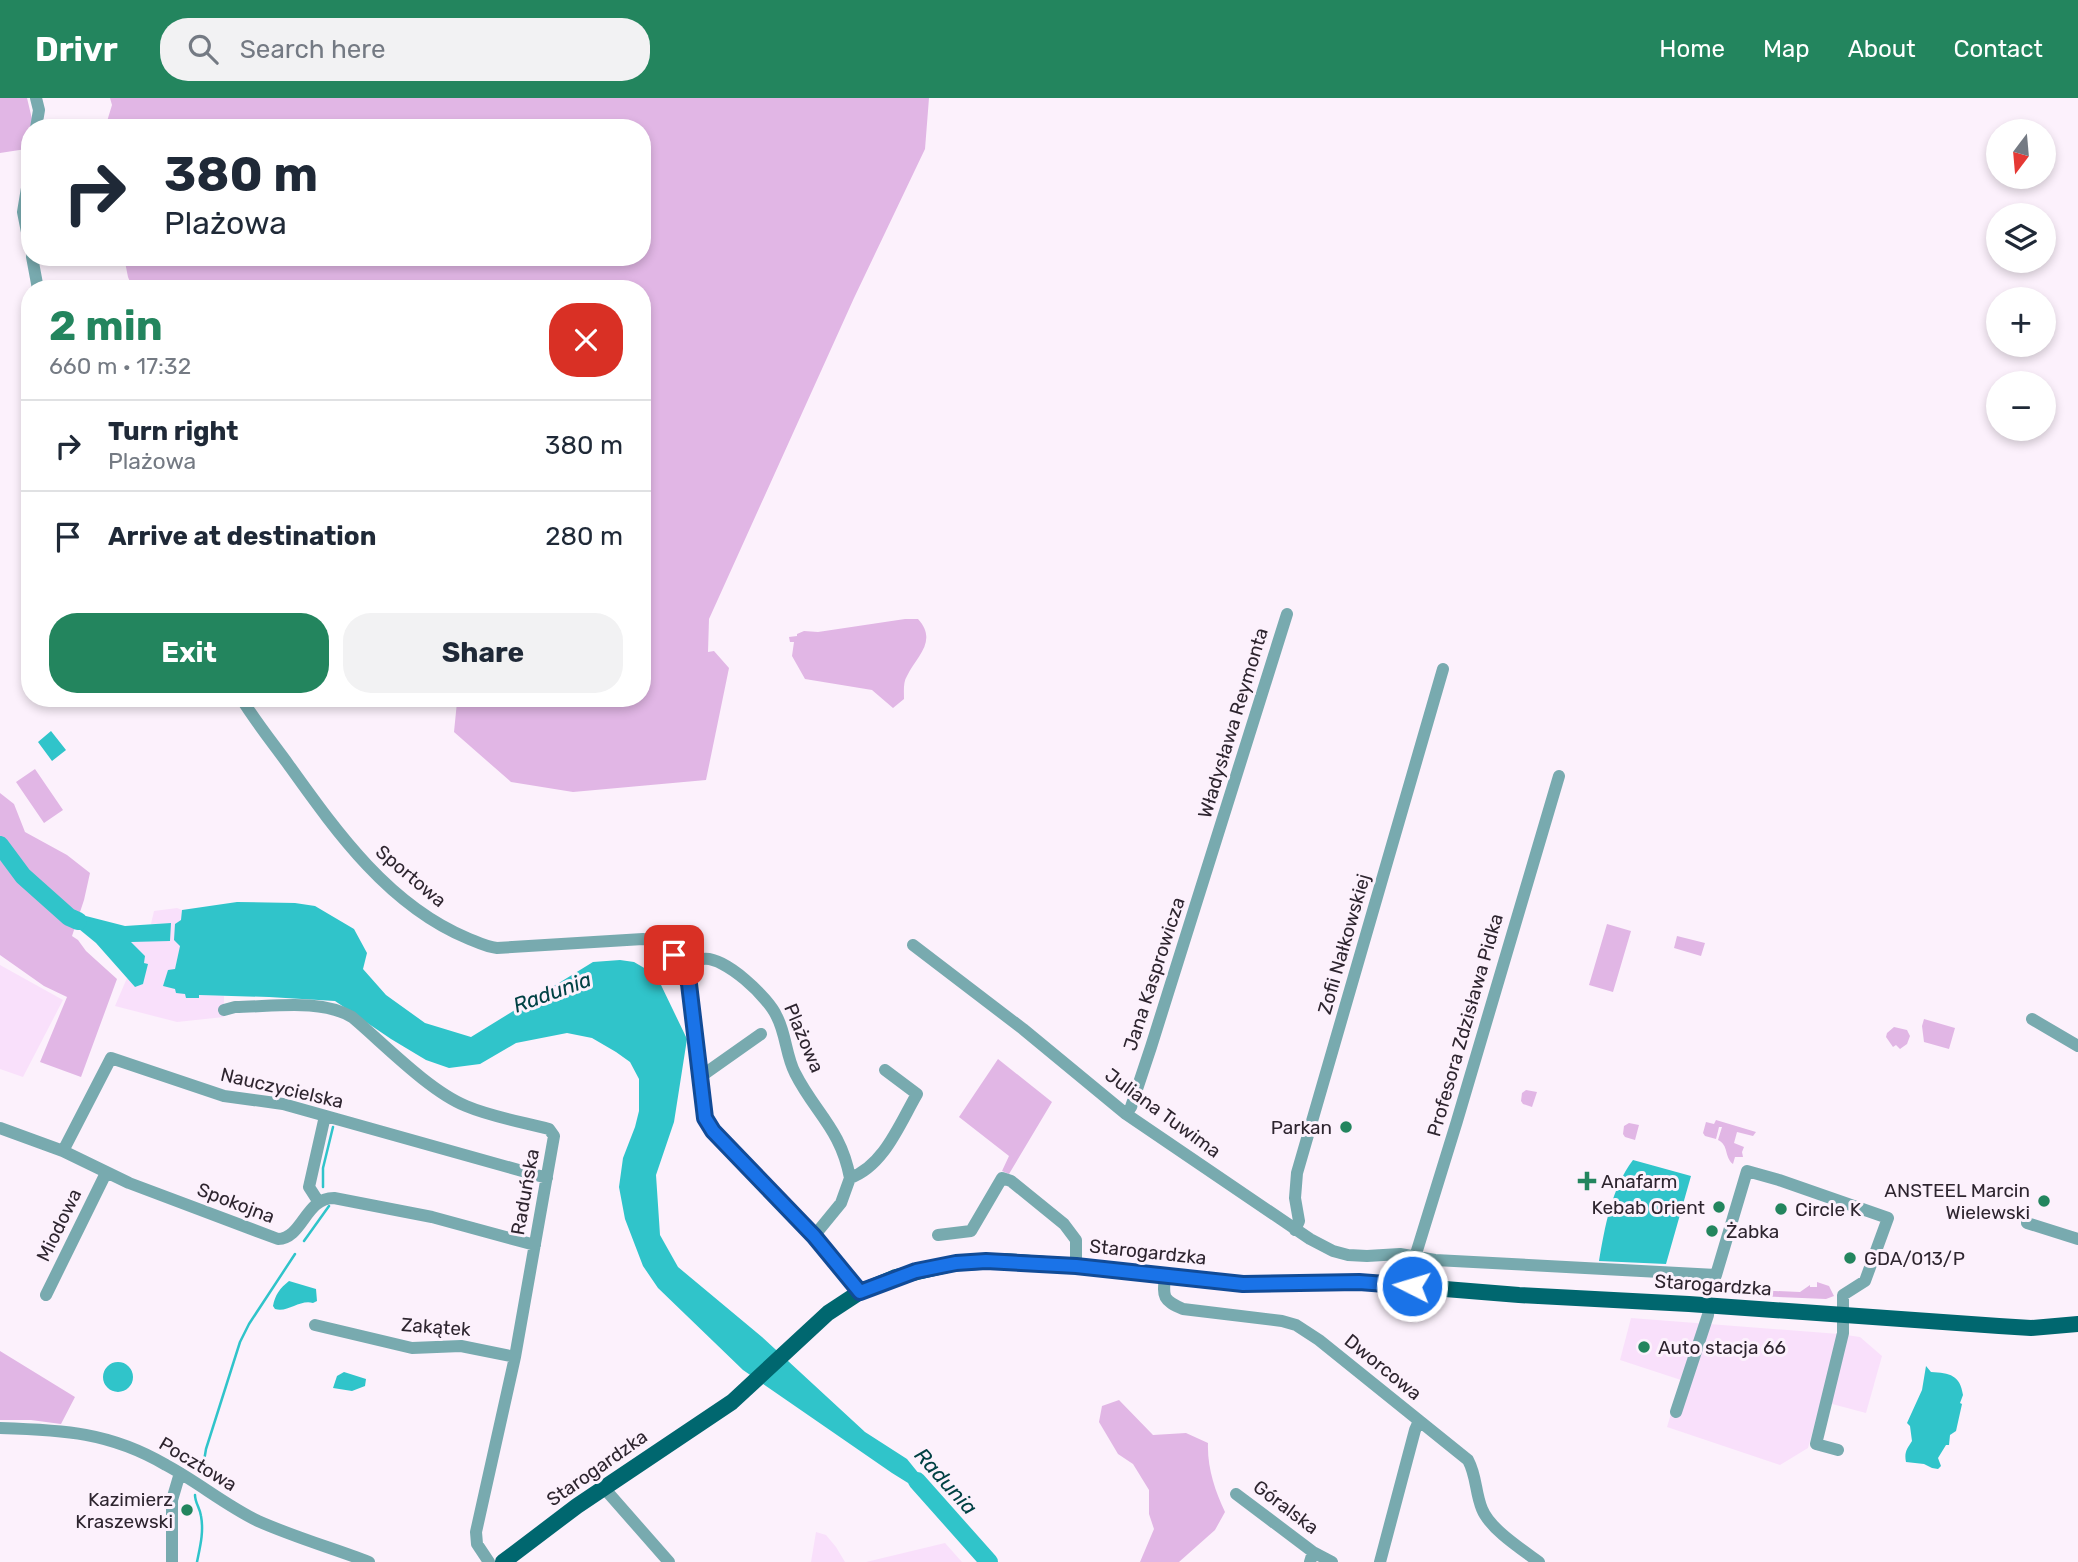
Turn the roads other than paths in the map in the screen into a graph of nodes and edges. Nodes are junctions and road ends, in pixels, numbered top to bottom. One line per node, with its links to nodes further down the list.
1 (36, 98): 2 (street)
2 (38, 119)
3 (1287, 614): 7 (street, Władysława Reymonta)
4 (1443, 668): 25 (street, Zofii Nałkowskiej)
5 (247, 707): 9 (street, Sportowa)
6 (1559, 776): 30 (street, Profesora Zdzisława Pidka)
7 (1215, 844): 16 (street, Jana Kasprowicza)
8 (914, 945): 16 (street, Juliana Tuwima)
9 (683, 968): 15 (street); 22 (street, Plażowa)
10 (229, 1009): 21 (street, Raduńska)
11 (2032, 1019): 13 (street)
12 (761, 1034): 15 (street, Plażowa)
13 (2078, 1046)
14 (885, 1070): 22 (street)
15 (700, 1077): 27 (street)
16 (1126, 1114): 25 (street, Juliana Tuwima)
17 (325, 1116): 19 (street, Nauczycielska); 21 (street, Nauczycielska); 23 (street)
18 (0, 1128): 19 (street, Spokojna)
19 (62, 1152): 20 (street, Spokojna)
20 (106, 1172): 23 (street, Spokojna); 35 (street, Miodowa)
21 (547, 1178): 29 (street, Raduńska)
22 (850, 1178): 27 (street)
23 (318, 1201): 29 (street)
24 (2027, 1223): 28 (street)
25 (1295, 1230): 30 (street, Juliana Tuwima)
26 (938, 1235): 31 (street)
27 (814, 1236): 34 (street)
28 (2078, 1240)
29 (535, 1245): 40 (street, Raduńska)
30 (1415, 1256): 33 (street, Profesora Zdzisława Pidka); 37 (street, Juliana Tuwima)
31 (1076, 1266): 32 (main road, Starogardzka); 34 (main road, Starogardzka)
32 (1165, 1275): 33 (main road, Starogardzka); 42 (street, Dworcowa)
33 (1412, 1286): 36 (main road, Starogardzka)
34 (860, 1292): 46 (main road, Starogardzka)
35 (46, 1295)
36 (1709, 1305): 37 (main road, Starogardzka); 41 (street)
37 (1842, 1314): 38 (main road, Starogardzka); 44 (street)
38 (2078, 1324)
39 (314, 1325): 40 (street, Zakątek)
40 (515, 1357): 52 (street, Raduńska)
41 (1676, 1412)
42 (1419, 1421): 49 (street, Dworcowa); 56 (street)
43 (0, 1428): 45 (street, Pocztowa)
44 (1838, 1450)
45 (180, 1474): 50 (street); 51 (street, Pocztowa)
46 (604, 1488): 53 (main road, Starogardzka); 54 (street)
47 (1236, 1494): 48 (street, Góralska)
48 (1312, 1557): 55 (street, Góralska)
49 (1523, 1557): 57 (street, Dworcowa)
50 (173, 1562)
51 (369, 1562)
52 (489, 1562)
53 (503, 1562)
54 (669, 1562)
55 (1332, 1562)
56 (1380, 1562)
57 (1539, 1562)

